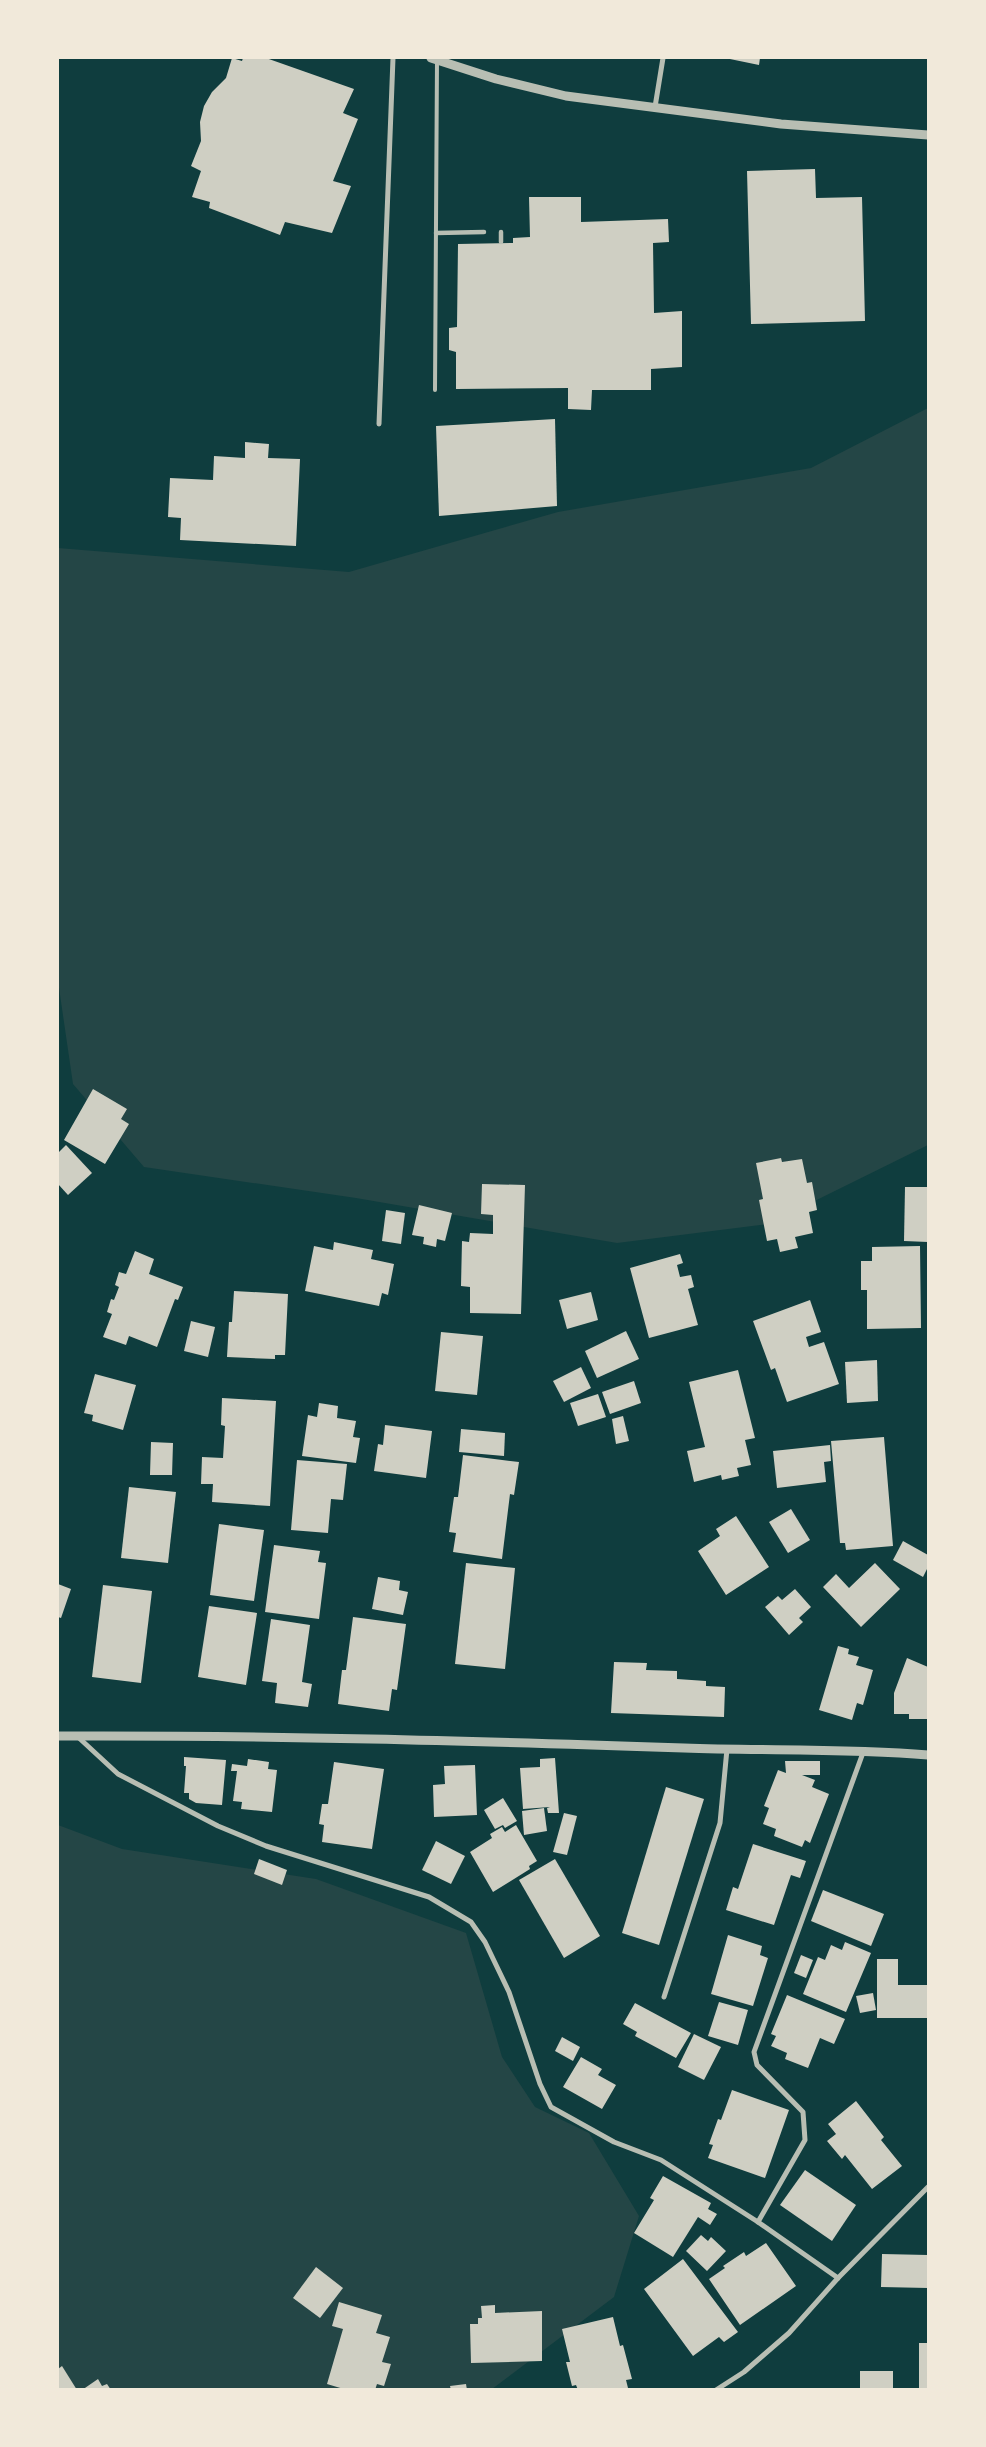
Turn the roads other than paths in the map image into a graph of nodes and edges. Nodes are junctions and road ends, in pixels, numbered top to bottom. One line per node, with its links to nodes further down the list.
1 (393, 58): 11 (street)
2 (662, 58): 4 (street)
3 (434, 59): 4 (street); 8 (lane)
4 (655, 107): 5 (street)
5 (928, 135)
6 (484, 232): 8 (street)
7 (501, 232): 9 (street)
8 (436, 233): 10 (lane)
9 (502, 242)
10 (435, 390)
11 (379, 424)
12 (58, 1736): 13 (street)
13 (77, 1736): 14 (street); 19 (street)
14 (727, 1749): 15 (street); 17 (street)
15 (865, 1749): 16 (street); 19 (street)
16 (928, 1754)
17 (664, 1997)
18 (928, 2187): 20 (street)
19 (758, 2222): 20 (street)
20 (838, 2278): 21 (street)
21 (716, 2390)

